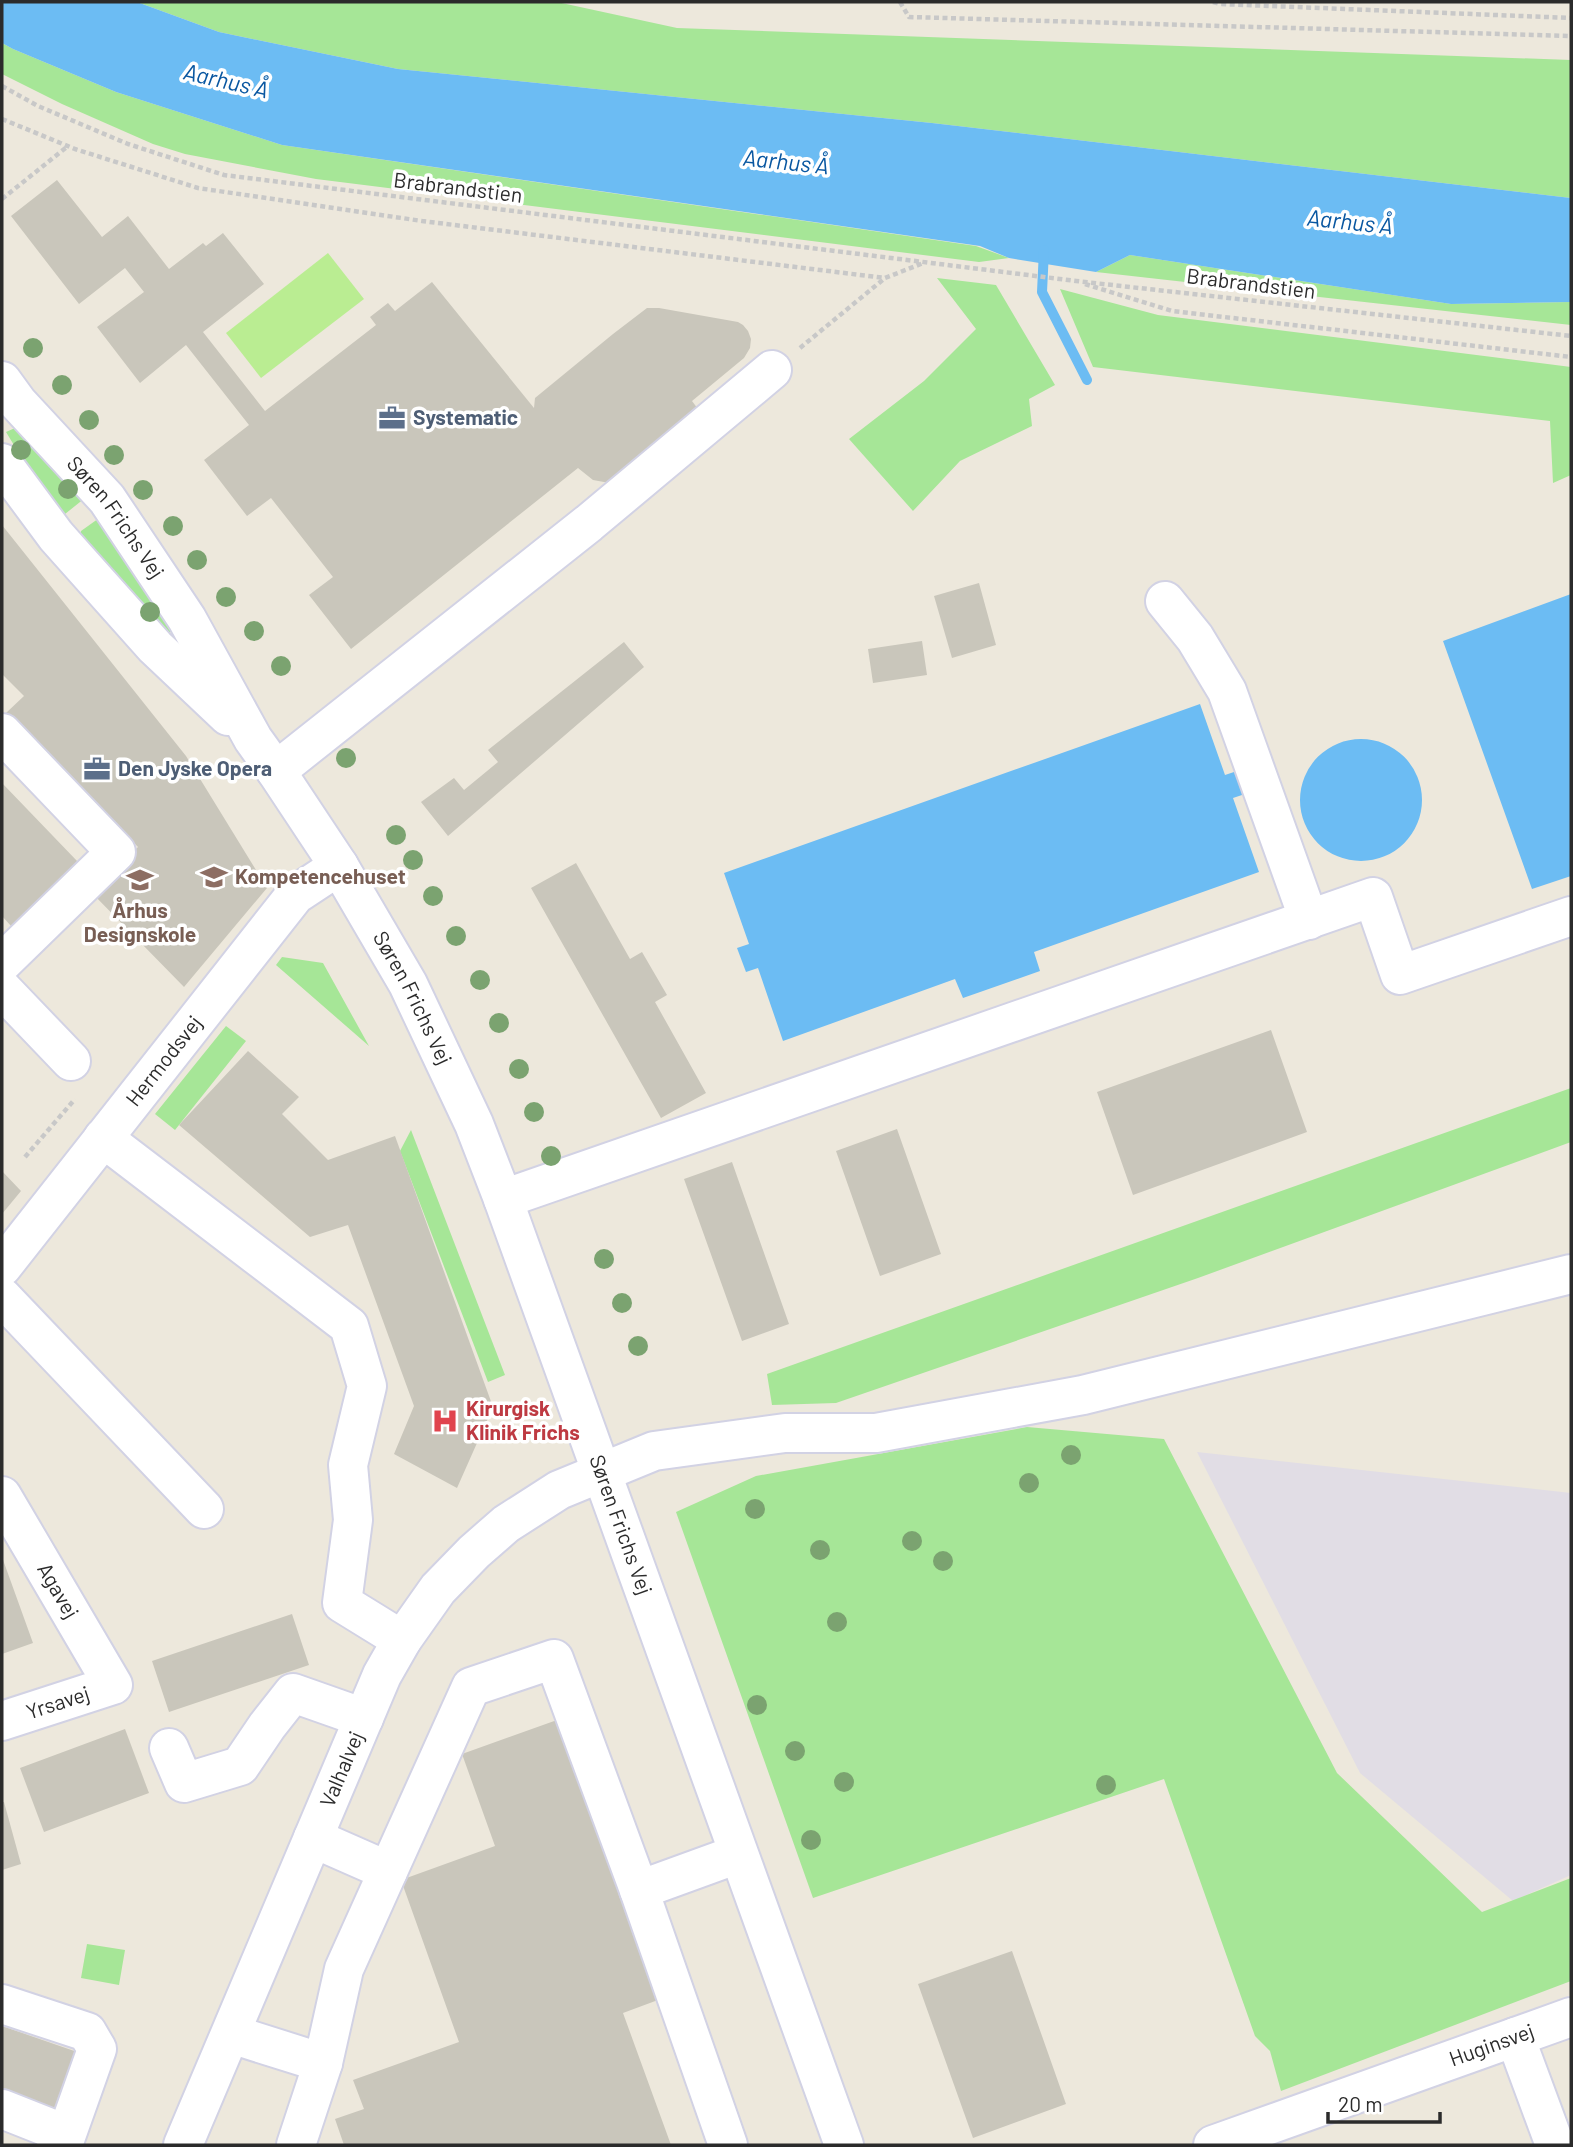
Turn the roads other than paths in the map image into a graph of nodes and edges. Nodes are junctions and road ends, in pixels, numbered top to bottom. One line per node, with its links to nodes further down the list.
1 (772, 370): 7 (street)
2 (2, 381): 6 (street, Søren Frichs Vej)
3 (2, 463): 6 (street, Søren Frichs Vej)
4 (1165, 601): 10 (street)
5 (2, 733): 11 (street)
6 (253, 740): 7 (street, Søren Frichs Vej)
7 (276, 771): 8 (street, Søren Frichs Vej)
8 (339, 866): 14 (street, Hermodsvej); 15 (street, Søren Frichs Vej)
9 (1571, 916): 10 (street)
10 (1309, 920): 15 (street)
11 (2, 963)
12 (2, 989): 13 (street)
13 (71, 1061)
14 (103, 1138): 16 (street, Hermodsvej); 22 (street)
15 (503, 1199): 19 (street, Søren Frichs Vej)
16 (2, 1267)
17 (1571, 1274): 19 (street, Valhalvej)
18 (2, 1297): 21 (street)
19 (603, 1474): 22 (street, Valhalvej); 28 (street, Søren Frichs Vej)
20 (2, 1496): 23 (street, Agavej)
21 (204, 1509)
22 (402, 1640): 24 (street, Valhalvej)
23 (113, 1685): 25 (street, Yrsavej)
24 (364, 1718): 26 (street); 27 (street, Valhalvej)
25 (2, 1721)
26 (169, 1748)
27 (313, 1838): 29 (street); 33 (street, Valhalvej)
28 (738, 1854): 30 (street); 41 (street, Søren Frichs Vej)
29 (388, 1871): 30 (street); 35 (street)
30 (639, 1890): 40 (street)
31 (2, 2004): 37 (street)
32 (1571, 2017): 34 (street, Huginsvej)
33 (230, 2034): 35 (street); 38 (street, Valhalvej)
34 (1516, 2037): 42 (street, Huginsvej); 43 (street)
35 (323, 2063): 39 (street)
36 (2, 2109): 37 (street)
37 (61, 2145)
38 (183, 2145)
39 (296, 2145)
40 (728, 2145)
41 (844, 2145)
42 (1213, 2145)
43 (1555, 2145)

